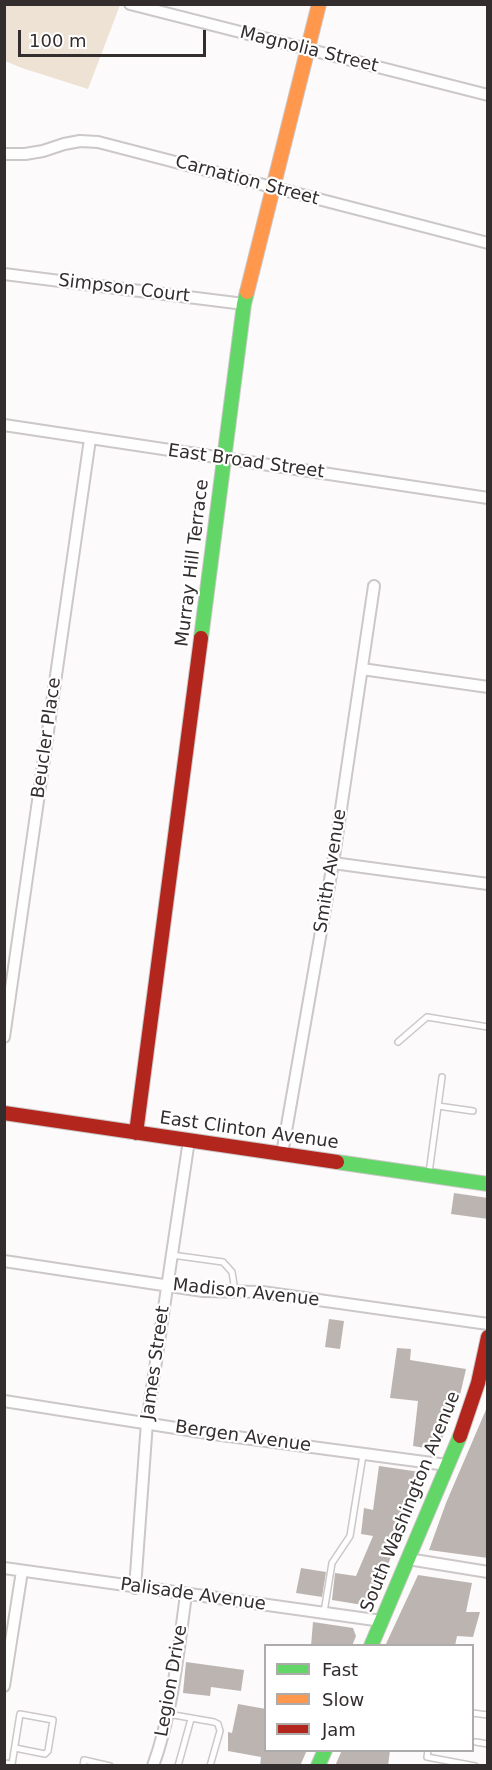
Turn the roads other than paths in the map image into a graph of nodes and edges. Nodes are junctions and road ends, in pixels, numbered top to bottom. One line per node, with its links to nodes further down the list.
1 (130, 4): 3 (street, Magnolia Street)
2 (319, 4): 3 (street, Murray Hill Terrace)
3 (307, 50): 4 (street, Magnolia Street); 6 (street, Murray Hill Terrace)
4 (488, 95)
5 (4, 154): 6 (street, Carnation Street)
6 (272, 188): 7 (street, Carnation Street); 9 (street, Murray Hill Terrace)
7 (488, 243)
8 (4, 274): 9 (street, Simpson Court)
9 (244, 304): 12 (street, Murray Hill Terrace)
10 (4, 425): 11 (street, East Broad Street)
11 (90, 439): 12 (street, East Broad Street); 20 (street, Beucler Place)
12 (224, 458): 13 (street, East Broad Street); 26 (street, Murray Hill Terrace)
13 (488, 498)
14 (374, 586): 15 (street, Smith Avenue)
15 (362, 669): 16 (street); 17 (street, Smith Avenue)
16 (488, 687)
17 (333, 863): 18 (street); 28 (street, Smith Avenue)
18 (488, 884)
19 (488, 1027): 21 (lane)
20 (4, 1037)
21 (398, 1042)
22 (442, 1077): 23 (lane)
23 (438, 1106): 24 (lane); 29 (lane)
24 (473, 1111)
25 (4, 1113): 26 (street, East Clinton Avenue)
26 (136, 1133): 27 (street, East Clinton Avenue)
27 (189, 1140): 28 (street, East Clinton Avenue); 31 (street, James Street)
28 (282, 1154): 29 (street, East Clinton Avenue)
29 (428, 1175): 30 (street, East Clinton Avenue)
30 (488, 1184)
31 (172, 1255): 33 (street, James Street); 34 (lane)
32 (4, 1261): 33 (street, Madison Avenue)
33 (168, 1284): 34 (street, Madison Avenue); 39 (street, James Street)
34 (235, 1292): 35 (street, Madison Avenue)
35 (488, 1324)
36 (488, 1337): 37 (street, South Washington Avenue)
37 (483, 1384): 41 (street, South Washington Avenue)
38 (4, 1401): 39 (street, Bergen Avenue)
39 (147, 1422): 40 (street, Bergen Avenue); 46 (street, James Street)
40 (363, 1454): 41 (street, Bergen Avenue); 48 (lane)
41 (447, 1465): 42 (street, South Washington Avenue)
42 (408, 1559): 45 (street); 49 (street, South Washington Avenue)
43 (4, 1568): 44 (street, Palisade Avenue)
44 (22, 1571): 46 (street, Palisade Avenue); 51 (street)
45 (488, 1572)
46 (135, 1587): 47 (street, Palisade Avenue)
47 (186, 1595): 48 (street, Palisade Avenue); 52 (street, Legion Drive)
48 (323, 1614): 49 (street, Palisade Avenue)
49 (382, 1621): 50 (street, South Washington Avenue)
50 (372, 1644)
51 (4, 1686)
52 (168, 1714): 53 (lane); 62 (street, Legion Drive)
53 (190, 1719): 63 (lane); 64 (lane)
54 (476, 1742): 55 (lane)
55 (488, 1744)
56 (15, 1748): 56 (lane); 59 (lane)
57 (324, 1752): 65 (street)
58 (428, 1752): 66 (lane)
59 (4, 1763)
60 (84, 1763): 61 (lane)
61 (110, 1766)
62 (153, 1766)
63 (178, 1766)
64 (210, 1766)
65 (318, 1766)
66 (475, 1766)

